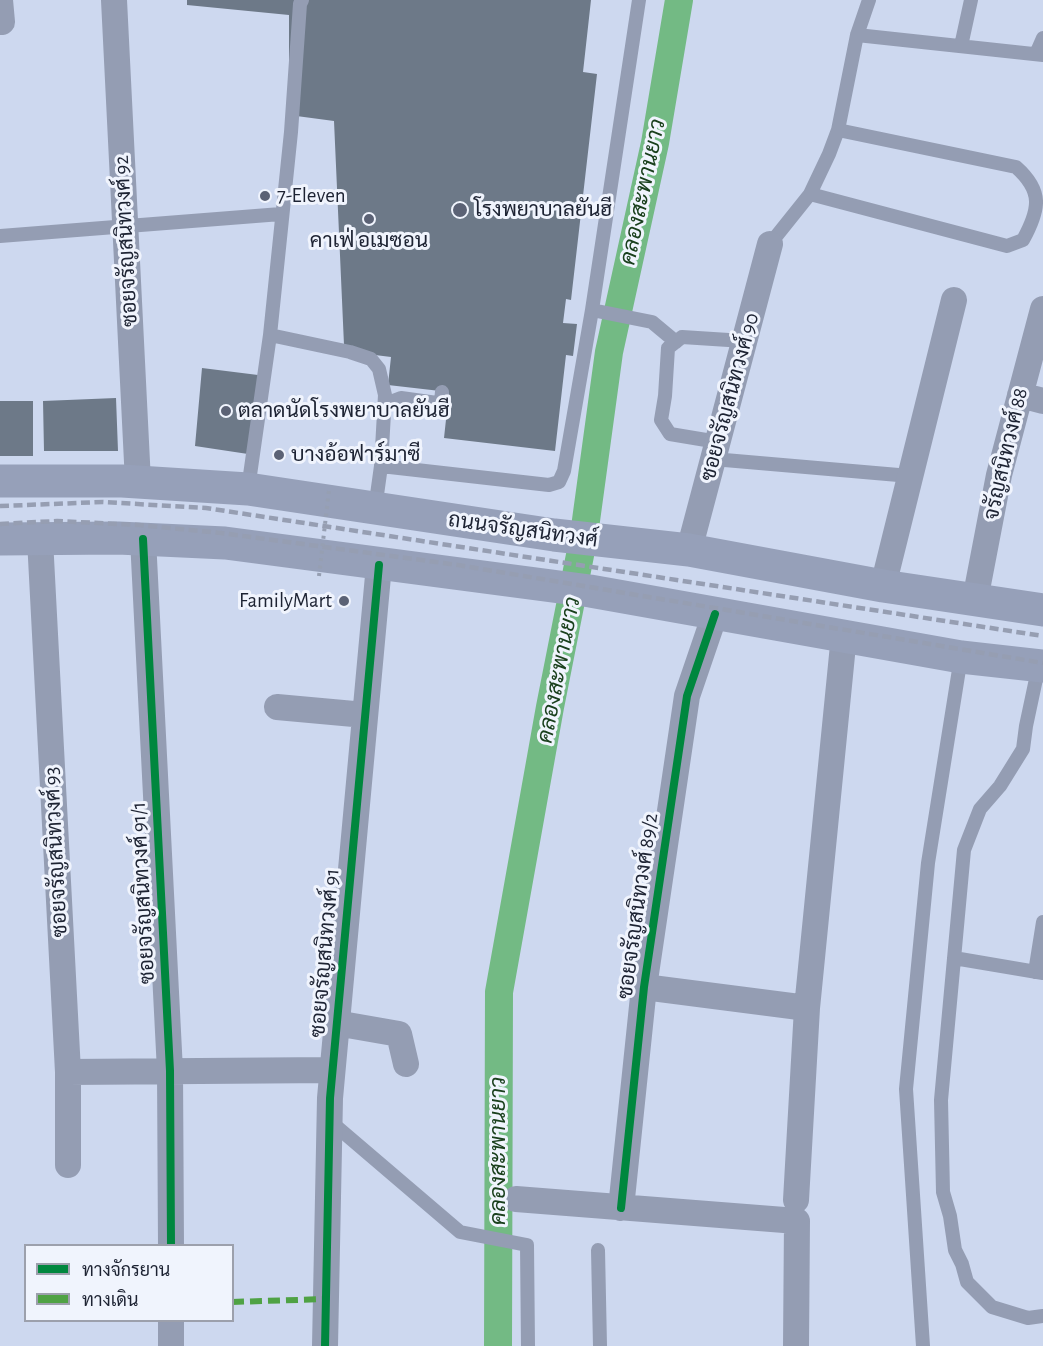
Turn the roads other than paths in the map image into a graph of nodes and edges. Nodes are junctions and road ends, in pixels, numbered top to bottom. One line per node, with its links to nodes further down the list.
1 (114, 0): 13 (street, ซอยจรัญสนิทวงศ์ 92)
2 (639, 0): 18 (lane)
3 (869, 0): 6 (lane)
4 (971, 0): 8 (lane)
5 (300, 4): 12 (lane)
6 (858, 35): 8 (lane); 10 (lane)
7 (1043, 38): 9 (lane)
8 (961, 46): 9 (lane)
9 (1040, 55)
10 (838, 130): 11 (lane); 11 (lane)
11 (810, 195): 15 (lane)
12 (281, 214): 13 (lane); 19 (lane)
13 (125, 226): 14 (lane); 29 (street, ซอยจรัญสนิทวงศ์ 92)
14 (0, 236)
15 (770, 244): 20 (street, ซอยจรัญสนิทวงศ์ 90)
16 (954, 300): 27 (street)
17 (1043, 309): 23 (street, จรัญสนิทวงศ์ 88)
18 (598, 311): 21 (lane); 26 (lane)
19 (270, 335): 24 (lane); 30 (lane)
20 (744, 341): 21 (lane); 25 (street, ซอยจรัญสนิทวงศ์ 90)
21 (676, 342): 25 (lane)
22 (442, 392): 24 (lane)
23 (1031, 398): 38 (street, จรัญสนิทวงศ์ 88)
24 (385, 405): 26 (lane)
25 (716, 450): 27 (lane); 35 (street, ซอยจรัญสนิทวงศ์ 90)
26 (381, 466): 31 (lane)
27 (910, 476): 37 (street)
28 (0, 482): 29 (main road, ถนนจรัญสนิทวงศ์)
29 (138, 482): 30 (main road, ถนนจรัญสนิทวงศ์)
30 (248, 489): 31 (main road, ถนนจรัญสนิทวงศ์)
31 (375, 509): 35 (main road, ถนนจรัญสนิทวงศ์)
32 (0, 539): 33 (main road)
33 (40, 539): 34 (main road); 55 (street, ซอยจรัญสนิทวงศ์ 93)
34 (143, 539): 36 (main road); 54 (street, ซอยจรัญสนิทวงศ์ 91/1)
35 (689, 550): 37 (main road, ถนนจรัญสนิทวงศ์)
36 (379, 564): 40 (main road); 45 (street, ซอยจรัญสนิทวงศ์ 91)
37 (883, 586): 38 (main road, ถนนจรัญสนิทวงศ์)
38 (975, 600): 39 (main road, ถนนจรัญสนิทวงศ์)
39 (1043, 610)
40 (714, 614): 41 (main road); 49 (street, ซอยจรัญสนิทวงศ์ 89/2)
41 (844, 635): 42 (main road); 50 (street)
42 (961, 657): 43 (main road); 70 (lane)
43 (1041, 665): 47 (lane)
44 (277, 707): 45 (street)
45 (365, 715): 51 (street, ซอยจรัญสนิทวงศ์ 91)
46 (1043, 922): 48 (lane)
47 (954, 958): 48 (lane); 63 (lane)
48 (1039, 973)
49 (644, 987): 50 (street); 60 (street, ซอยจรัญสนิทวงศ์ 89/2)
50 (807, 1008): 59 (street)
51 (336, 1023): 52 (street); 53 (street, ซอยจรัญสนิทวงศ์ 91)
52 (406, 1064)
53 (332, 1070): 54 (street); 56 (street, ซอยจรัญสนิทวงศ์ 91)
54 (170, 1071): 55 (street); 61 (street, ซอยจรัญสนิทวงศ์ 91/1)
55 (68, 1072): 57 (street, ซอยจรัญสนิทวงศ์ 93)
56 (329, 1120): 66 (street, ซอยจรัญสนิทวงศ์ 91); 67 (lane)
57 (68, 1165)
58 (516, 1199): 60 (street)
59 (796, 1200)
60 (621, 1208): 69 (street)
61 (171, 1244)
62 (598, 1250): 68 (lane)
63 (1043, 1316)
64 (171, 1322): 65 (street)
65 (171, 1346)
66 (325, 1346)
67 (528, 1346)
68 (600, 1346)
69 (796, 1346)
70 (923, 1346)

